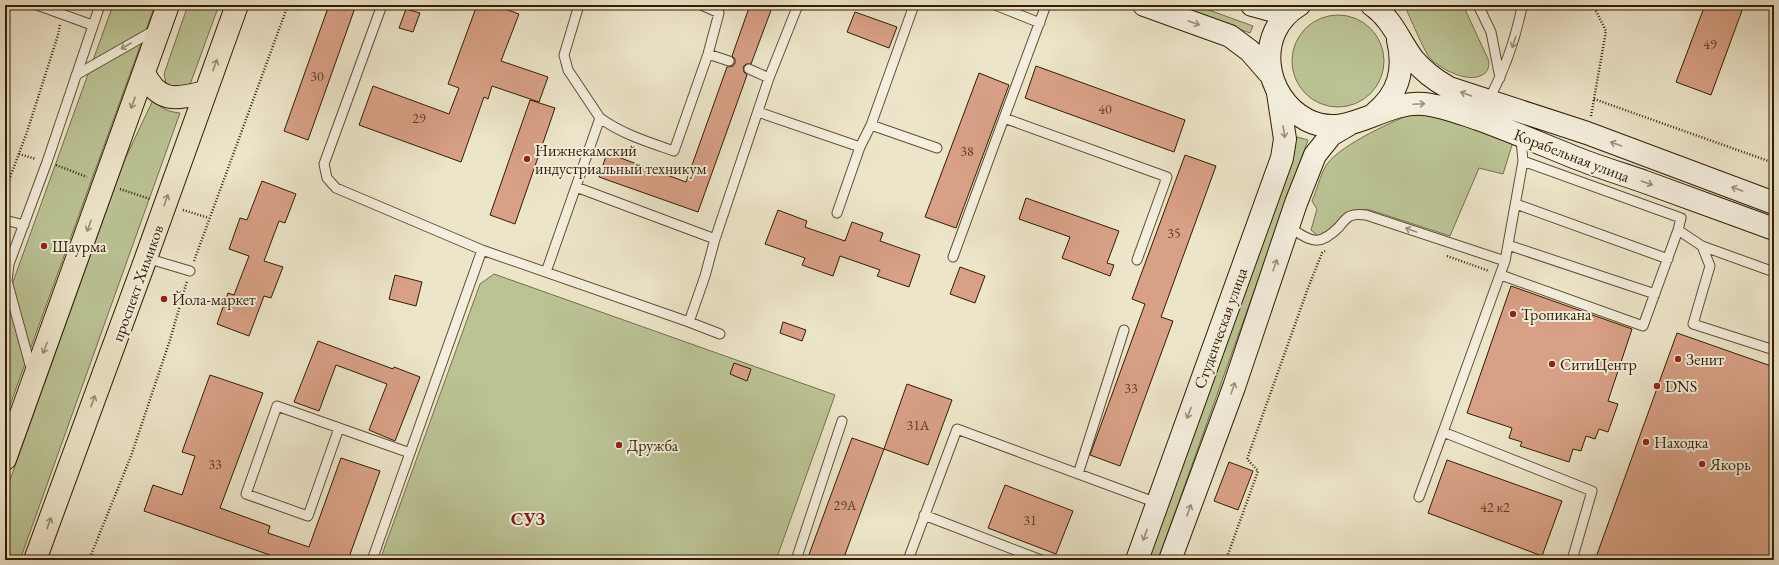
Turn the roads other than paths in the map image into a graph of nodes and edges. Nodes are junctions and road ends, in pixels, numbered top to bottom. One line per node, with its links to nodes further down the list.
1 (37, 5): 19 (lane)
2 (100, 5): 19 (lane)
3 (168, 5): 20 (main road)
4 (237, 5): 30 (main road, проспект Химиков, one-way to 4)
5 (382, 5): 54 (lane)
6 (579, 5): 33 (lane)
7 (701, 5): 22 (lane)
8 (798, 5): 27 (lane)
9 (914, 5): 36 (lane)
10 (995, 5): 18 (lane)
11 (1046, 5): 18 (lane)
12 (1144, 5): 29 (main road, Корабельная улица, one-way to 29)
13 (1252, 5): 17 (main road)
14 (1372, 5): 21 (main road, Корабельная улица)
15 (1478, 5): 28 (lane)
16 (1521, 5): 28 (lane, one-way to 28)
17 (1296, 7): 29 (main road)
18 (1040, 23): 34 (lane)
19 (92, 25): 26 (lane)
20 (160, 27): 25 (main road); 26 (lane, one-way to 26)
21 (1397, 35): 31 (main road, Корабельная улица, one-way to 21); 35 (main road, Корабельная улица)
22 (708, 54): 23 (lane); 33 (lane)
23 (729, 62)
24 (749, 69): 27 (lane)
25 (144, 73): 30 (main road); 71 (main road, one-way to 71)
26 (76, 75): 48 (lane)
27 (769, 78): 32 (lane)
28 (1500, 78): 31 (lane)
29 (1274, 84): 37 (main road, Корабельная улица); 79 (main road, Студенческая улица, one-way to 79)
30 (205, 92): 56 (main road, проспект Химиков, one-way to 30)
31 (1487, 102): 44 (main road, Корабельная улица, one-way to 31)
32 (758, 112): 39 (lane); 51 (lane)
33 (600, 118): 42 (lane)
34 (1004, 118): 55 (lane); 58 (lane)
35 (1368, 118): 37 (main road, Корабельная улица); 38 (main road, Корабельная улица, one-way to 38)
36 (871, 125): 39 (lane); 40 (lane)
37 (1348, 125): 43 (main road, Студенческая улица)
38 (1518, 133): 41 (lane); 49 (main road, Корабельная улица, one-way to 49)
39 (860, 146): 46 (lane)
40 (937, 148)
41 (1524, 162): 45 (lane); 50 (lane)
42 (576, 187): 51 (lane); 62 (lane)
43 (1296, 203): 59 (lane, one-way to 43); 87 (main road, Студенческая улица, one-way to 43)
44 (1774, 203)
45 (1516, 204): 52 (lane); 57 (lane)
46 (836, 213)
47 (5, 220): 48 (lane)
48 (24, 225): 60 (lane)
49 (1774, 229)
50 (1678, 230): 53 (lane); 57 (lane)
51 (715, 239): 67 (lane)
52 (1508, 245): 59 (lane); 66 (lane)
53 (1702, 246): 63 (lane); 70 (lane)
54 (482, 250): 62 (lane); 75 (lane)
55 (953, 257)
56 (146, 258): 61 (lane); 81 (main road, проспект Химиков, one-way to 56)
57 (1668, 259): 66 (lane)
58 (1137, 260)
59 (1505, 261): 64 (lane)
60 (7, 263): 65 (lane)
61 (190, 272)
62 (546, 272): 67 (lane)
63 (1774, 272)
64 (1501, 275): 66 (lane); 74 (lane)
65 (6, 284): 71 (lane)
66 (1655, 294)
67 (689, 322): 69 (lane)
68 (1124, 330): 77 (lane)
69 (720, 334)
70 (1774, 350)
71 (34, 379): 76 (main road)
72 (842, 421): 83 (lane)
73 (340, 428): 73 (lane); 75 (lane)
74 (1443, 432): 78 (lane); 88 (lane)
75 (410, 454): 82 (lane)
76 (5, 459)
77 (1078, 474): 79 (lane); 80 (lane)
78 (1419, 498)
79 (1157, 503): 86 (main road, Студенческая улица, one-way to 86)
80 (924, 515): 84 (lane); 85 (lane)
81 (35, 560)
82 (372, 560)
83 (796, 560)
84 (908, 560)
85 (1041, 560)
86 (1137, 560)
87 (1170, 560)
88 (1572, 560)

